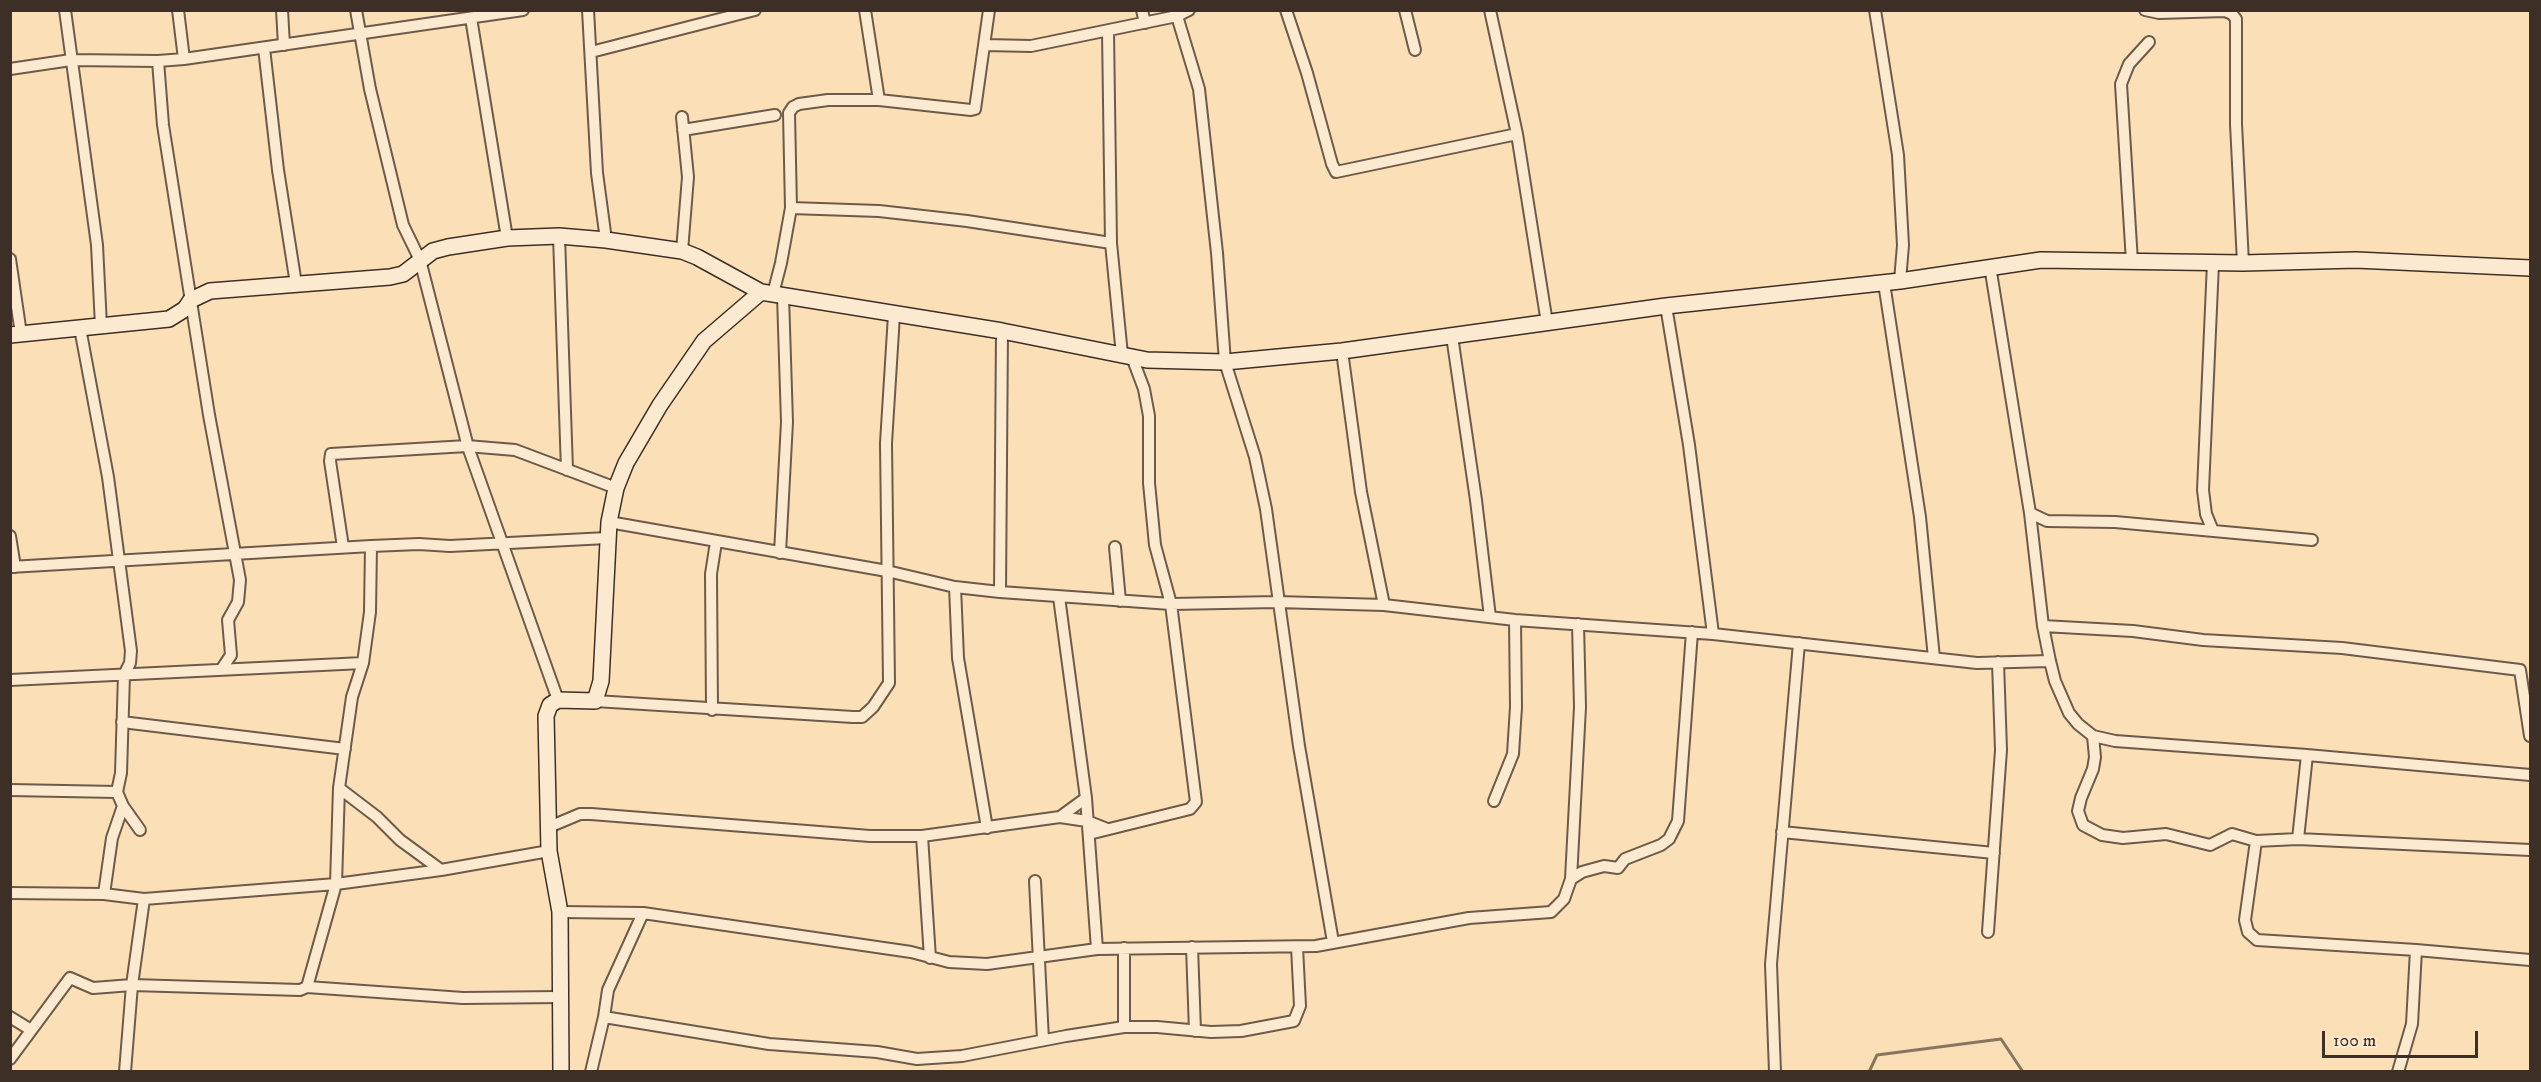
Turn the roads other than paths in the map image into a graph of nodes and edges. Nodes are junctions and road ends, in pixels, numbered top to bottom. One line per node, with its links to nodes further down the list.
1 (65, 10): 31 (street)
2 (178, 10): 30 (street)
3 (282, 10): 25 (street)
4 (356, 10): 23 (street)
5 (522, 10): 19 (street)
6 (588, 10): 29 (street)
7 (703, 10): 20 (street)
8 (755, 10): 20 (street)
9 (866, 10): 34 (street)
10 (989, 10): 26 (street)
11 (1142, 10): 21 (street)
12 (1189, 10): 18 (street)
13 (1286, 10): 38 (street)
14 (1405, 10): 28 (street)
15 (1490, 10): 38 (street)
16 (1875, 10): 52 (street)
17 (2145, 10): 49 (street)
18 (1177, 16): 21 (street); 67 (street)
19 (471, 18): 23 (street); 41 (street)
20 (705, 23): 29 (street)
21 (1145, 23): 22 (street)
22 (1108, 31): 26 (street); 43 (street)
23 (361, 34): 25 (street); 46 (street)
24 (2149, 42): 47 (street)
25 (284, 45): 27 (street)
26 (985, 45): 34 (street)
27 (264, 48): 30 (street); 54 (street)
28 (1415, 50)
29 (591, 52): 42 (street)
30 (184, 59): 32 (street)
31 (71, 60): 32 (street); 33 (street); 60 (street)
32 (158, 61): 56 (street)
33 (10, 69)
34 (879, 100): 39 (street)
35 (774, 115): 37 (street)
36 (682, 117): 37 (street)
37 (683, 130): 44 (street)
38 (1517, 134): 59 (street)
39 (791, 208): 43 (street); 55 (street)
40 (559, 236): 41 (street); 42 (street); 69 (street)
41 (507, 238): 46 (street)
42 (606, 240): 44 (street)
43 (1111, 243): 66 (street)
44 (682, 251): 55 (street)
45 (10, 260): 63 (street)
46 (420, 260): 54 (street); 68 (street)
47 (2132, 262): 48 (street); 50 (street)
48 (2213, 263): 49 (street); 75 (street)
49 (2243, 263): 51 (street)
50 (1990, 266): 52 (street); 71 (street)
51 (2530, 268)
52 (1900, 281): 53 (street)
53 (1884, 283): 57 (street); 103 (street)
54 (296, 284): 56 (street)
55 (772, 294): 58 (street); 70 (street); 84 (street)
56 (191, 300): 60 (street); 85 (street)
57 (1666, 306): 59 (street); 101 (street)
58 (894, 315): 62 (street); 88 (street)
59 (1547, 323): 64 (street)
60 (101, 326): 61 (street)
61 (80, 328): 63 (street); 86 (street)
62 (1002, 331): 66 (street); 90 (street)
63 (16, 334)
64 (1452, 336): 65 (street); 96 (street)
65 (1342, 351): 67 (street); 95 (street)
66 (1127, 356): 67 (street); 94 (street)
67 (1225, 362): 93 (street)
68 (468, 447): 69 (street); 80 (street); 83 (street)
69 (567, 470): 70 (street)
70 (616, 488): 72 (street)
71 (2030, 513): 73 (street); 74 (street)
72 (609, 522): 77 (street); 79 (street)
73 (2047, 522): 74 (street); 75 (street)
74 (2032, 529): 99 (street)
75 (2213, 531): 78 (street)
76 (10, 536): 87 (street)
77 (607, 538): 80 (street); 111 (street)
78 (2312, 540)
79 (716, 542): 84 (street); 112 (street)
80 (504, 544): 81 (street); 110 (street)
81 (371, 546): 83 (street); 106 (street)
82 (1115, 547): 92 (street)
83 (343, 548): 85 (street)
84 (780, 553): 88 (street)
85 (235, 554): 86 (street); 107 (street)
86 (120, 560): 87 (street); 108 (street)
87 (13, 567)
88 (886, 571): 89 (street); 112 (street)
89 (955, 587): 90 (street); 128 (street)
90 (1000, 592): 91 (street)
91 (1059, 597): 92 (street); 122 (street)
92 (1120, 601): 94 (street)
93 (1277, 602): 94 (street); 95 (street); 149 (street)
94 (1171, 604): 129 (street)
95 (1384, 605): 96 (street)
96 (1490, 617): 97 (street)
97 (1515, 620): 98 (street); 123 (street)
98 (1578, 624): 100 (street); 140 (street)
99 (2043, 626): 104 (street); 115 (street)
100 (1692, 633): 101 (street); 140 (street)
101 (1713, 634): 102 (street)
102 (1799, 643): 103 (street); 131 (street)
103 (1934, 658): 105 (street)
104 (2049, 661): 105 (street); 114 (street)
105 (1998, 662): 138 (street)
106 (363, 663): 107 (street); 116 (street)
107 (221, 670): 108 (street)
108 (124, 675): 109 (street); 113 (street)
109 (10, 680)
110 (558, 700): 111 (street); 127 (street)
111 (595, 701): 112 (street)
112 (712, 710)
113 (122, 722): 116 (street); 121 (street)
114 (2093, 736): 117 (street); 135 (street)
115 (2530, 736)
116 (345, 749): 119 (street)
117 (2307, 755): 118 (street); 134 (street)
118 (2530, 775)
119 (339, 788): 139 (street); 142 (street)
120 (10, 790): 121 (street)
121 (117, 792): 124 (street)
122 (1086, 798): 125 (street); 126 (street)
123 (1494, 801)
124 (123, 806): 130 (street); 144 (street)
125 (1060, 817): 126 (street); 128 (street)
126 (1087, 820): 129 (street); 132 (street)
127 (549, 827): 133 (street); 137 (street)
128 (987, 828): 133 (street)
129 (1107, 829): 132 (street)
130 (140, 830)
131 (1782, 832): 138 (street); 171 (street)
132 (1089, 834): 153 (street)
133 (922, 836): 155 (street)
134 (2298, 839): 135 (street); 136 (street)
135 (2256, 841): 154 (street)
136 (2530, 850)
137 (549, 851): 139 (street); 146 (street)
138 (1994, 853): 148 (street)
139 (441, 870): 142 (street)
140 (1571, 879): 149 (street)
141 (1035, 881): 156 (street)
142 (336, 884): 145 (street); 159 (street)
143 (10, 893): 144 (street)
144 (104, 894): 145 (street)
145 (144, 899): 158 (street)
146 (560, 912): 147 (street); 160 (street)
147 (643, 913): 155 (street); 162 (street)
148 (1988, 932)
149 (1333, 942): 151 (street)
150 (1192, 947): 151 (street); 152 (street); 165 (street)
151 (1297, 947): 165 (street)
152 (1124, 948): 153 (street); 163 (street)
153 (1097, 949): 156 (street)
154 (2416, 950): 157 (street); 172 (street)
155 (930, 958): 156 (street)
156 (1038, 958): 166 (street)
157 (2530, 960)
158 (132, 985): 159 (street); 164 (street); 168 (street)
159 (307, 987): 160 (street)
160 (561, 997): 169 (street)
161 (10, 1017): 164 (street)
162 (604, 1017): 166 (street); 170 (street)
163 (1124, 1027): 165 (street); 166 (street)
164 (31, 1030): 167 (street)
165 (1195, 1031)
166 (1043, 1040)
167 (10, 1059)
168 (125, 1071)
169 (561, 1071)
170 (591, 1071)
171 (1775, 1071)
172 (2398, 1071)

